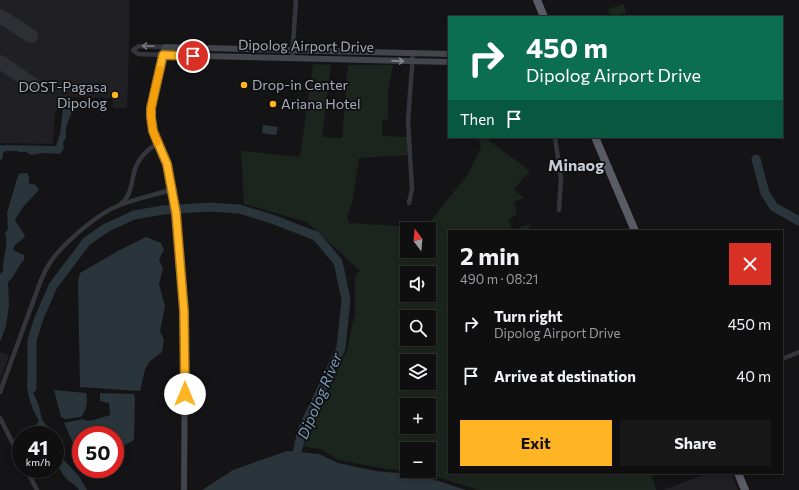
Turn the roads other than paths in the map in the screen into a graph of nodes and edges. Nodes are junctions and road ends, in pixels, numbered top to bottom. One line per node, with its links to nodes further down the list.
1 (296, 0): 5 (street)
2 (537, 0): 3 (highway)
3 (544, 16)
4 (165, 47): 5 (main road, Dipolog Airport Drive); 8 (main road); 8 (street, one-way to 8)
5 (293, 50): 6 (main road, Dipolog Airport Drive); 9 (street)
6 (413, 53): 7 (main road, Dipolog Airport Drive); 10 (street)
7 (448, 54)
8 (163, 55): 9 (main road, Dipolog Airport Drive); 14 (main road)
9 (292, 58): 10 (main road, Dipolog Airport Drive, one-way to 10)
10 (412, 61): 11 (main road, Dipolog Airport Drive); 16 (street)
11 (448, 62)
12 (555, 138): 18 (street)
13 (595, 138): 19 (highway)
14 (158, 142): 17 (street); 28 (main road)
15 (167, 191): 17 (street)
16 (409, 203)
17 (119, 206): 22 (street)
18 (559, 210)
19 (635, 230)
20 (799, 352): 21 (street)
21 (783, 359)
22 (0, 392)
23 (0, 418): 24 (street)
24 (12, 441)
25 (738, 474): 29 (highway)
26 (31, 478): 27 (street)
27 (37, 490)
28 (184, 490)
29 (745, 490)

